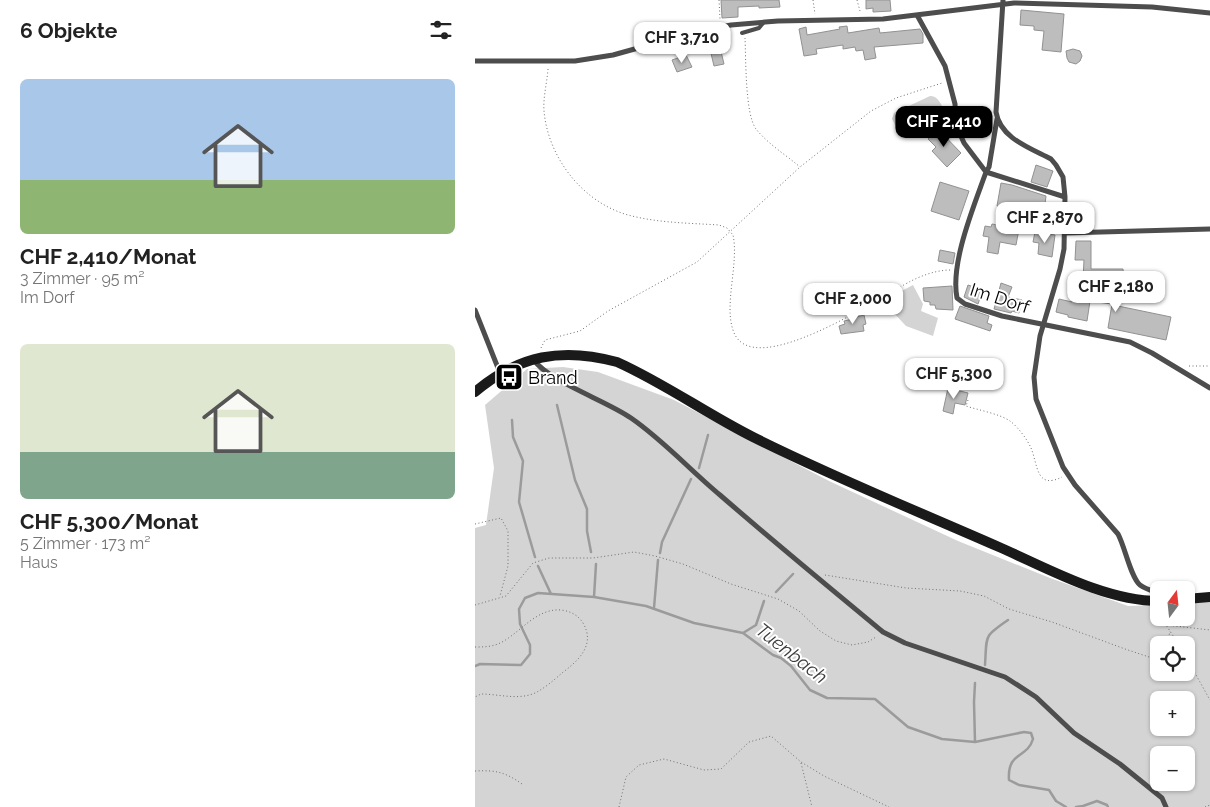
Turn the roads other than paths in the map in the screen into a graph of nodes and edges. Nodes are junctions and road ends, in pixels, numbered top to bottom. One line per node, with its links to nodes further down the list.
1 (1003, 2): 2 (street); 3 (street); 7 (street)
2 (1210, 13)
3 (917, 15): 4 (street); 8 (street)
4 (764, 22): 5 (lane); 6 (street)
5 (743, 33)
6 (475, 62)
7 (997, 119): 8 (street, Im Dorf); 9 (street, Im Dorf)
8 (986, 172): 9 (street); 13 (street, Im Dorf)
9 (1065, 197): 11 (street, Im Dorf)
10 (1210, 229): 11 (street)
11 (1065, 233): 13 (street, Im Dorf)
12 (475, 310): 15 (street)
13 (1043, 325): 16 (street); 18 (street)
14 (534, 359): 15 (street); 21 (street); 22 (street)
15 (500, 373): 17 (street)
16 (1210, 388)
17 (475, 392)
18 (1150, 590)
19 (1210, 597): 20 (street)
20 (1195, 598)
21 (1150, 601)
22 (1167, 807)

